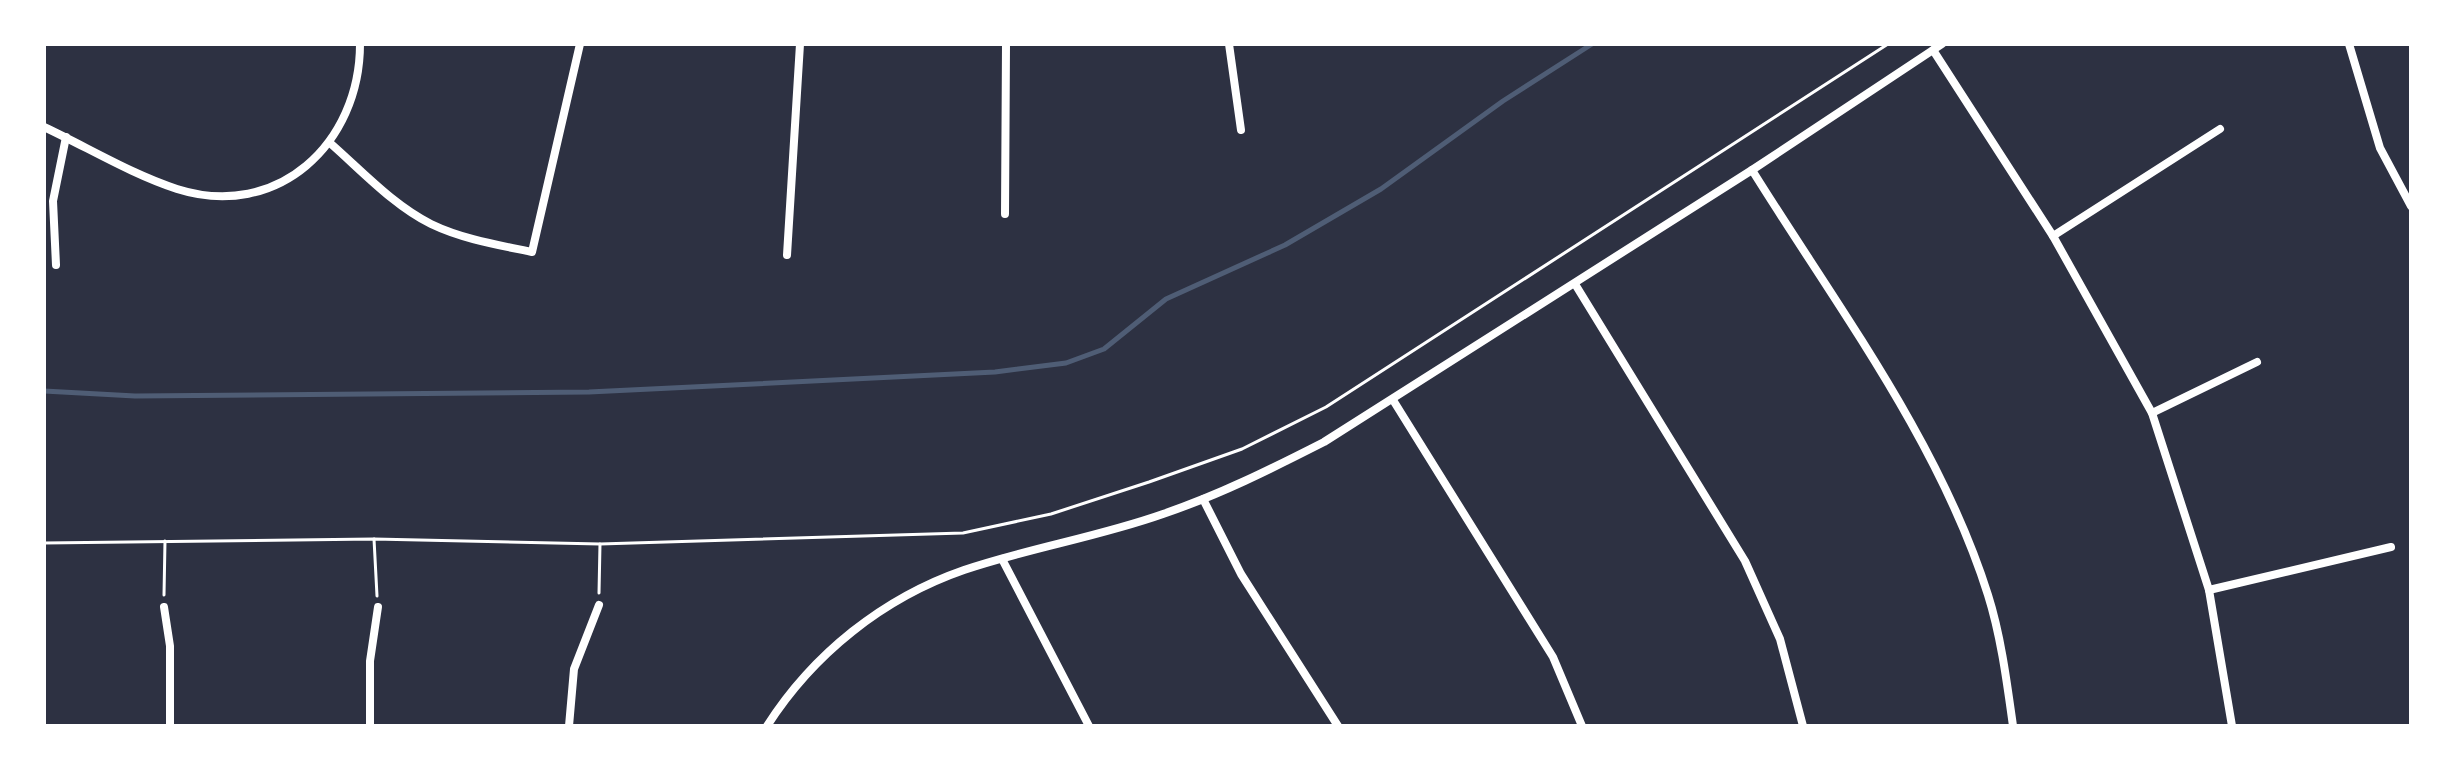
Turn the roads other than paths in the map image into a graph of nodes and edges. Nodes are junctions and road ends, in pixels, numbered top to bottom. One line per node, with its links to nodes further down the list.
1 (360, 44): 13 (street)
2 (580, 44): 13 (street)
3 (800, 44): 18 (street)
4 (1006, 44): 16 (street)
5 (1229, 44): 11 (street)
6 (1942, 44): 8 (street)
7 (2349, 44): 15 (street)
8 (1933, 50): 14 (street); 17 (street)
9 (44, 127): 12 (street)
10 (2220, 129): 17 (street)
11 (1241, 130)
12 (66, 137): 13 (street); 19 (street)
13 (330, 143)
14 (1752, 170): 20 (street); 39 (street)
15 (2411, 206)
16 (1005, 214)
17 (2053, 236): 23 (street)
18 (787, 255)
19 (56, 265)
20 (1575, 284): 22 (street); 38 (street)
21 (2257, 362): 23 (street)
22 (1393, 400): 24 (street); 37 (street)
23 (2152, 413): 27 (street)
24 (1203, 499): 26 (street); 36 (street)
25 (2391, 547): 27 (street)
26 (1002, 559): 34 (street); 35 (street)
27 (2209, 590): 40 (street)
28 (599, 605): 33 (street)
29 (164, 607): 31 (street)
30 (378, 607): 32 (street)
31 (170, 726)
32 (370, 726)
33 (569, 726)
34 (767, 726)
35 (1089, 726)
36 (1338, 726)
37 (1582, 726)
38 (1803, 726)
39 (2013, 726)
40 (2232, 726)

